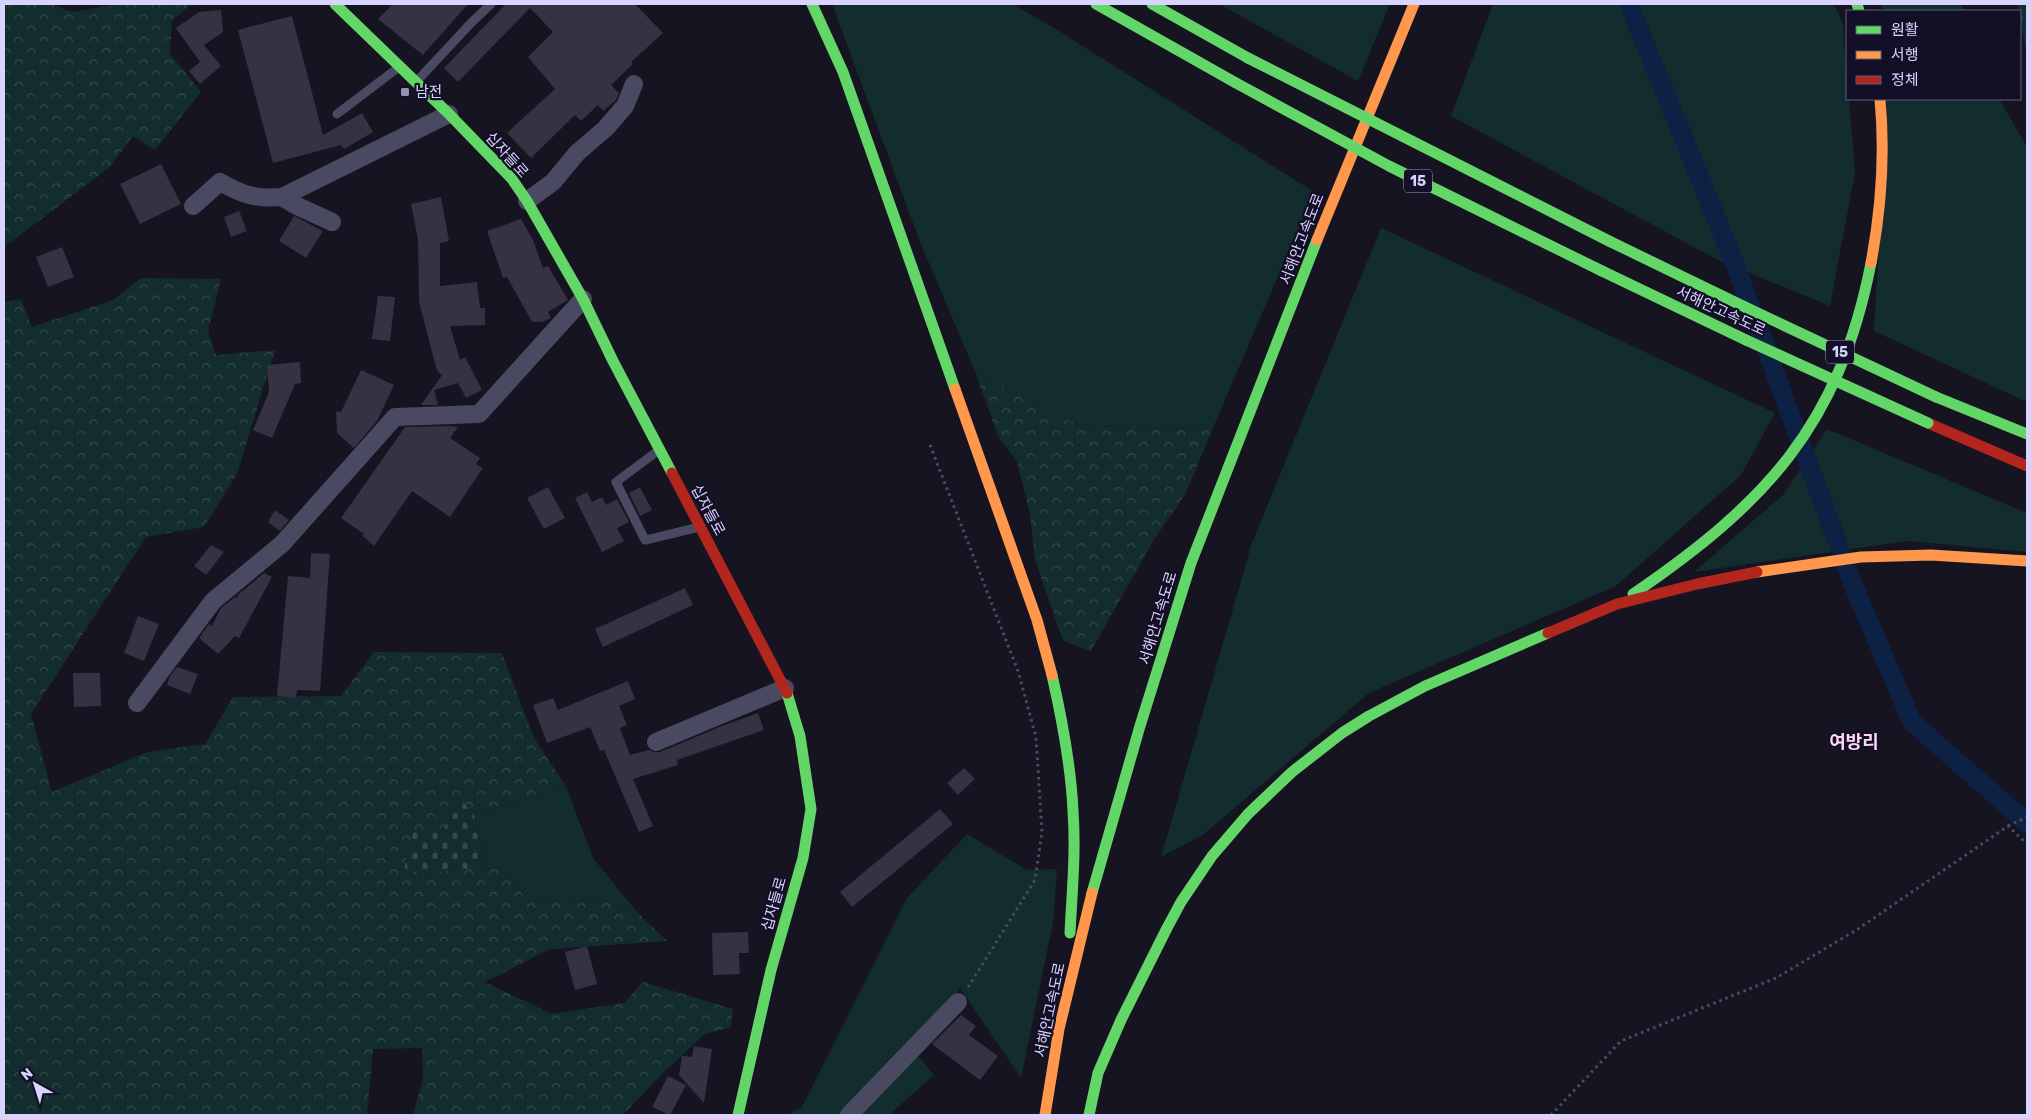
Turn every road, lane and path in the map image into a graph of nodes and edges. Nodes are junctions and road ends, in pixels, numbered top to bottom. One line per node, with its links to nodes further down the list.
1 (335, 4): 9 (main road, 십자들로)
2 (492, 4): 10 (lane)
3 (812, 4): 34 (main road)
4 (1096, 4): 23 (main road, 서해안고속도로 / 15, bridge)
5 (1152, 4): 8 (main road, 서해안고속도로 / 15)
6 (1414, 4): 34 (main road, 서해안고속도로)
7 (1214, 24): 8 (main road)
8 (1248, 58): 20 (main road, 서해안고속도로 / 15, bridge)
9 (399, 66): 10 (main road, 십자들로); 13 (lane)
10 (416, 82): 14 (main road, 십자들로)
11 (634, 84): 16 (street)
12 (1880, 100): 26 (main road)
13 (337, 114)
14 (448, 114): 15 (street); 16 (main road, 십자들로)
15 (282, 197): 17 (street); 18 (street)
16 (527, 202): 19 (main road, 십자들로)
17 (193, 206)
18 (332, 222)
19 (583, 299): 22 (main road, 십자들로); 28 (street)
20 (2027, 434)
21 (930, 445): 33 (path)
22 (659, 450): 24 (main road, 십자들로); 24 (lane)
23 (2027, 466)
24 (700, 526): 27 (main road, 십자들로)
25 (2027, 561): 26 (main road)
26 (1618, 604): 38 (main road)
27 (785, 688): 29 (street); 35 (main road, 십자들로)
28 (137, 703)
29 (656, 742)
30 (2027, 817): 31 (path)
31 (2008, 826): 32 (path); 39 (path)
32 (2027, 844)
33 (958, 1002): 36 (street)
34 (1059, 1029): 37 (main road, 서해안고속도로)
35 (738, 1115)
36 (850, 1115)
37 (1045, 1115)
38 (1089, 1115)
39 (1551, 1115)

